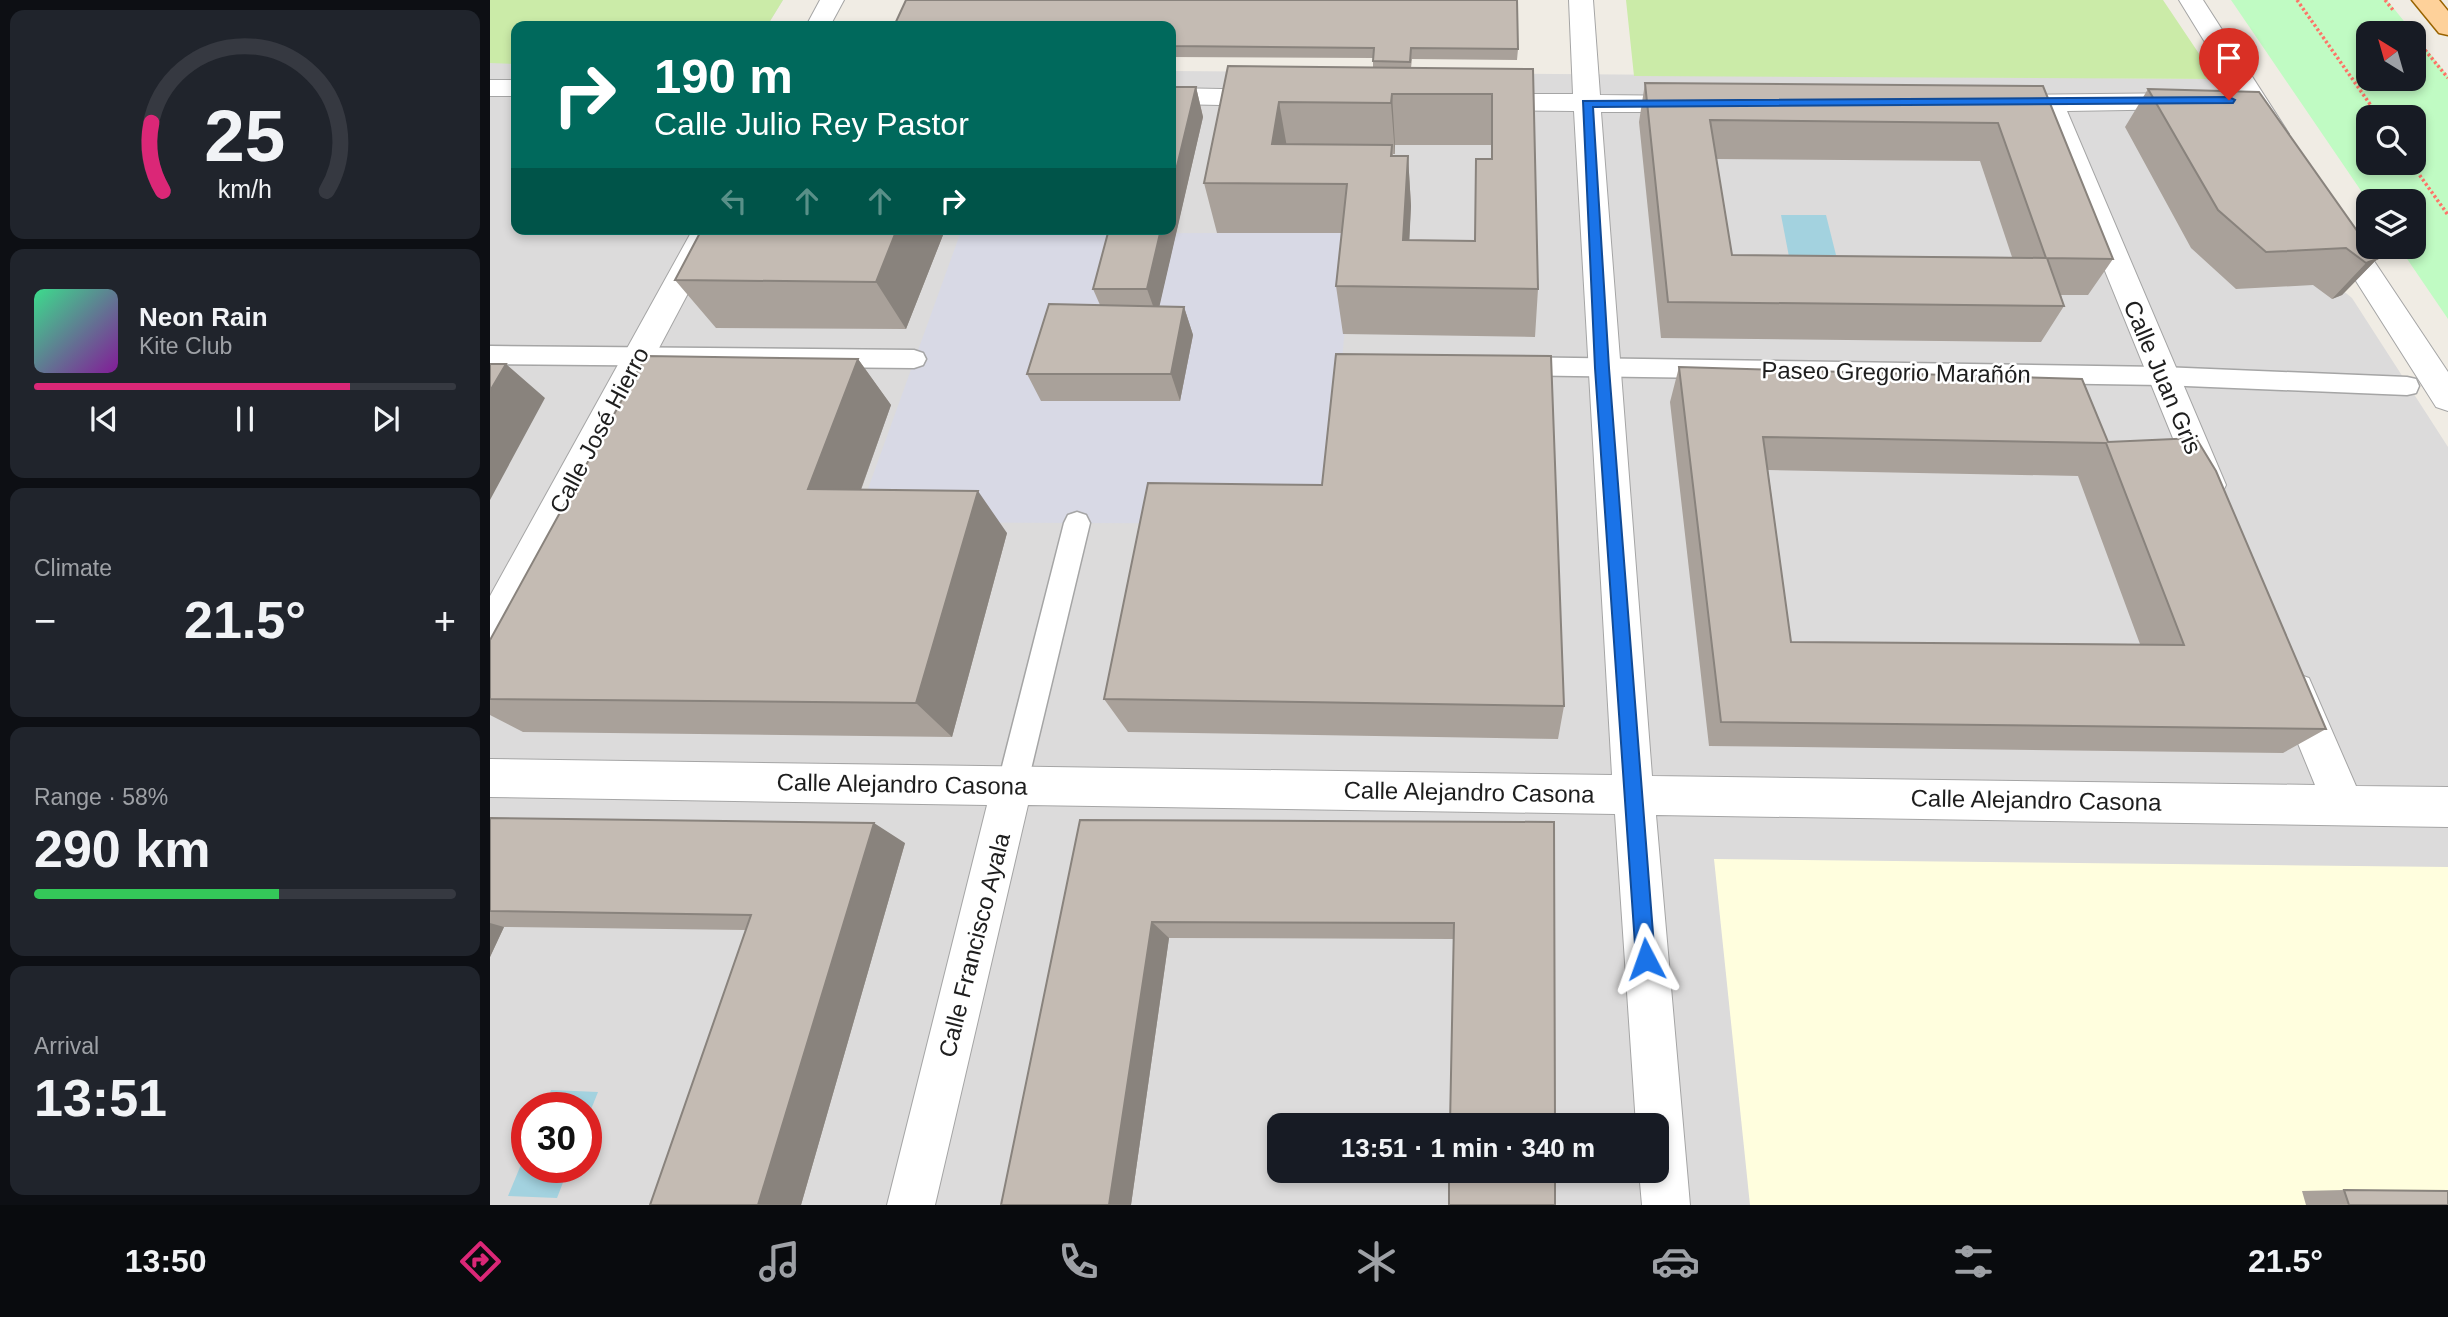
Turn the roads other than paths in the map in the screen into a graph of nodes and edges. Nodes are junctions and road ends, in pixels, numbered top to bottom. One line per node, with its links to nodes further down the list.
1 (832, 0): 5 (street)
2 (1581, 0): 15 (street)
3 (2191, 0): 10 (street)
4 (2425, 0): 6 (main road)
5 (821, 21)
6 (2448, 27)
7 (490, 88): 8 (street)
8 (511, 88)
9 (1291, 98): 11 (street)
10 (2233, 100): 14 (street); 17 (street)
11 (1178, 101)
12 (1453, 102): 15 (street)
13 (1982, 103): 14 (street)
14 (2050, 103): 25 (street, Calle Juan Gris)
15 (1587, 104): 16 (street); 24 (street)
16 (1711, 104)
17 (2290, 157)
18 (2320, 202): 27 (street)
19 (705, 235): 21 (street, Calle José Hierro)
20 (490, 355): 21 (street)
21 (639, 355): 22 (street); 30 (street, Calle José Hierro)
22 (914, 359)
23 (1493, 366): 24 (street, Paseo Gregorio Marañón)
24 (1602, 368): 25 (street, Paseo Gregorio Marañón); 34 (street)
25 (2162, 376): 26 (street, Paseo Gregorio Marañón); 28 (street, Calle Juan Gris)
26 (2407, 386)
27 (2448, 398)
28 (2221, 515)
29 (1077, 523): 33 (street, Calle Francisco Ayala)
30 (490, 631)
31 (2285, 666): 35 (street)
32 (490, 778): 33 (street, Calle Alejandro Casona)
33 (1012, 786): 34 (street, Calle Alejandro Casona); 37 (street, Calle Francisco Ayala)
34 (1632, 794): 35 (street, Calle Alejandro Casona); 38 (street)
35 (2344, 805): 36 (street, Calle Alejandro Casona)
36 (2448, 807)
37 (911, 1205)
38 (1666, 1205)

